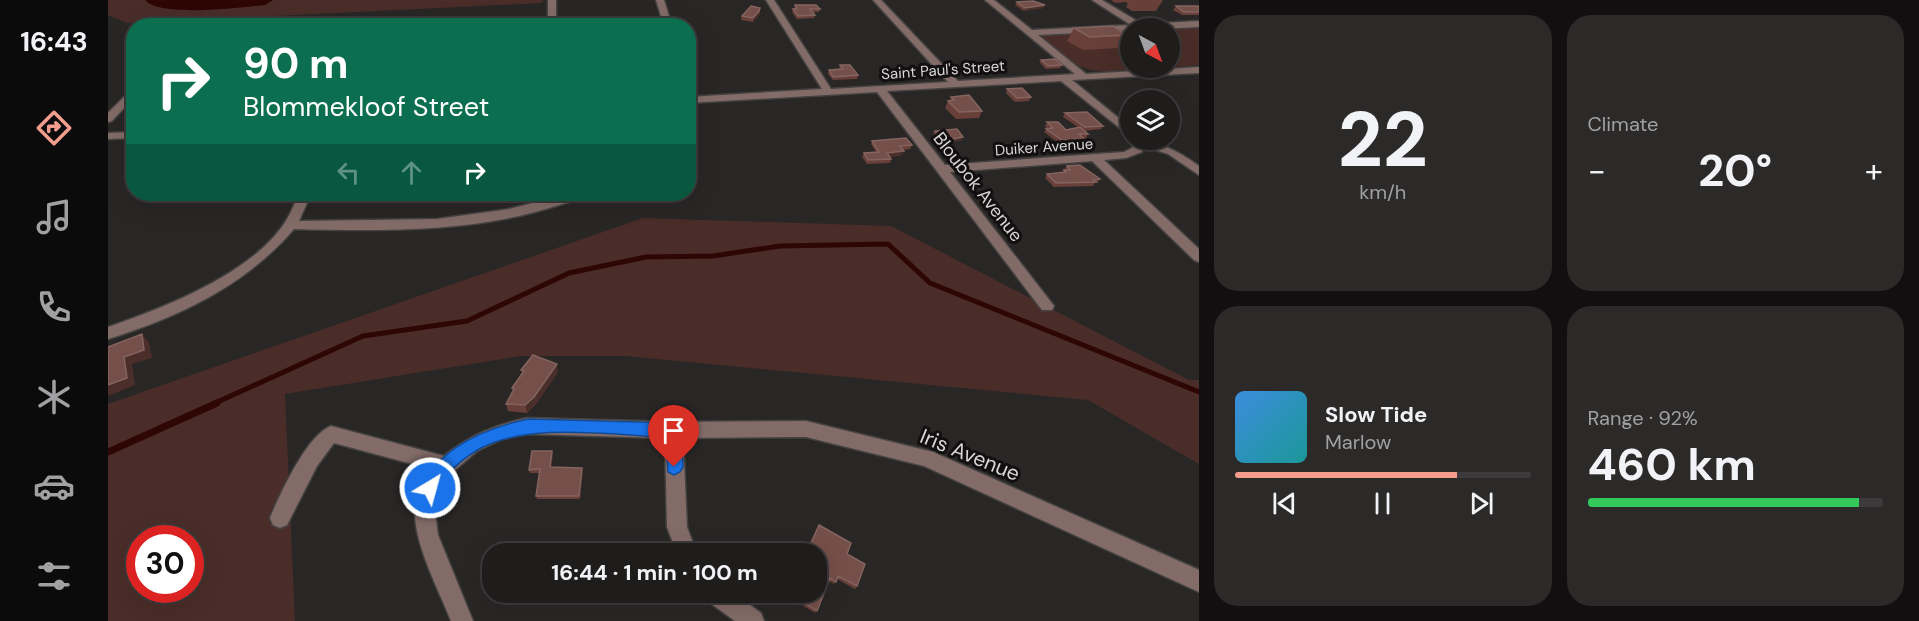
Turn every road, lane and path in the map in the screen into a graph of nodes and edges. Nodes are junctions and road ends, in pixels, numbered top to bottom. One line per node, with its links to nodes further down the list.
1 (552, 0): 7 (street)
2 (660, 0): 8 (street)
3 (770, 0): 19 (street)
4 (877, 0): 17 (street)
5 (989, 0): 13 (street)
6 (1096, 0): 9 (street)
7 (552, 18)
8 (666, 18)
9 (1125, 18)
10 (1199, 24): 11 (street)
11 (1180, 25)
12 (1120, 28): 13 (street)
13 (1030, 33): 15 (street)
14 (1199, 70): 15 (street, Saint Paul's Street)
15 (1083, 76): 16 (street, Saint Paul's Street)
16 (1062, 77): 17 (street, Saint Paul's Street); 23 (street, Duiker Avenue)
17 (956, 85): 18 (street, Saint Paul's Street)
18 (880, 89): 19 (street, Saint Paul's Street); 29 (street, Bloubok Avenue)
19 (828, 91): 21 (street, Saint Paul's Street)
20 (126, 99): 22 (street)
21 (696, 100)
22 (108, 119)
23 (1120, 125)
24 (126, 136): 25 (street)
25 (110, 139)
26 (1136, 150): 28 (street, Duiker Avenue)
27 (1166, 150): 30 (street)
28 (1095, 158): 29 (street, Duiker Avenue); 34 (street)
29 (941, 169): 35 (street, Bloubok Avenue)
30 (1199, 171)
31 (302, 201): 33 (street)
32 (557, 201): 33 (street)
33 (290, 225): 36 (street)
34 (1199, 257)
35 (1047, 306)
36 (108, 333)
37 (674, 430): 38 (street, Iris Avenue); 40 (street); 41 (street, Iris Avenue)
38 (446, 465): 39 (street); 43 (street)
39 (280, 518)
40 (683, 543)
41 (1199, 581)
42 (729, 603): 44 (street)
43 (462, 621)
44 (753, 621)

